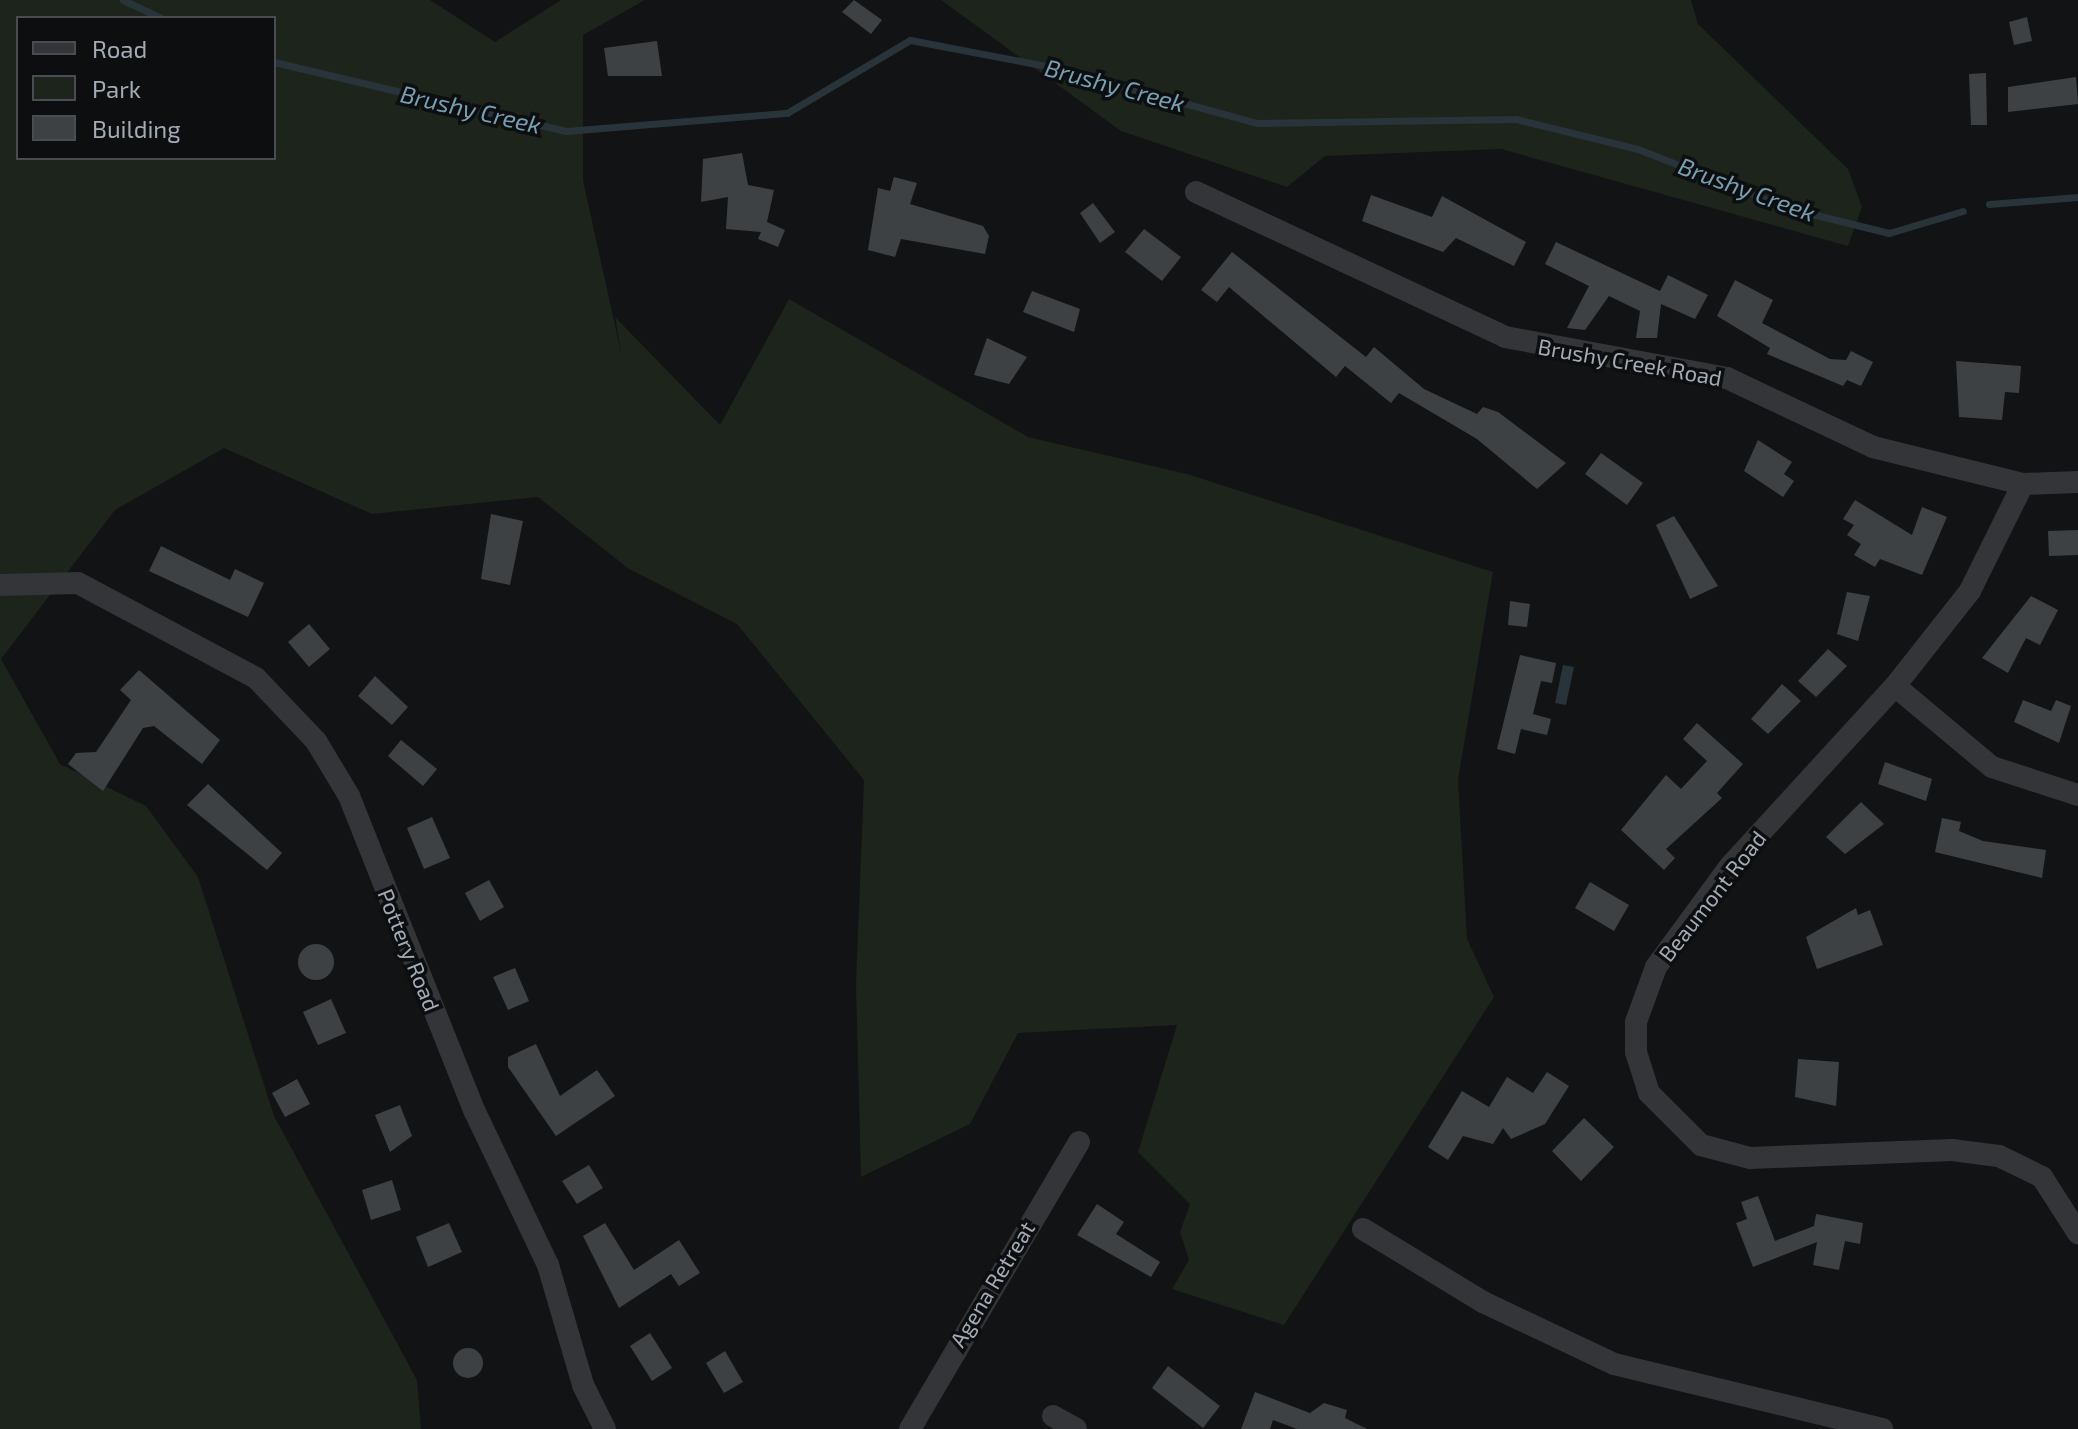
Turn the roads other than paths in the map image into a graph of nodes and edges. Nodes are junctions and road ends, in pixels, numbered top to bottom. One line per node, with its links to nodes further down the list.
1 (1196, 192): 3 (street, Brushy Creek Road)
2 (2078, 482): 3 (street, Brushy Creek Road)
3 (2023, 484): 5 (street, Beaumont Road)
4 (0, 585): 11 (street, Pottery Road)
5 (1895, 686): 6 (street); 9 (street, Beaumont Road)
6 (2078, 795)
7 (1079, 1142): 12 (street, Agena Retreat)
8 (1363, 1229): 14 (street)
9 (2078, 1233)
10 (1053, 1416): 13 (street)
11 (605, 1429)
12 (910, 1429)
13 (1076, 1429)
14 (1882, 1429)

